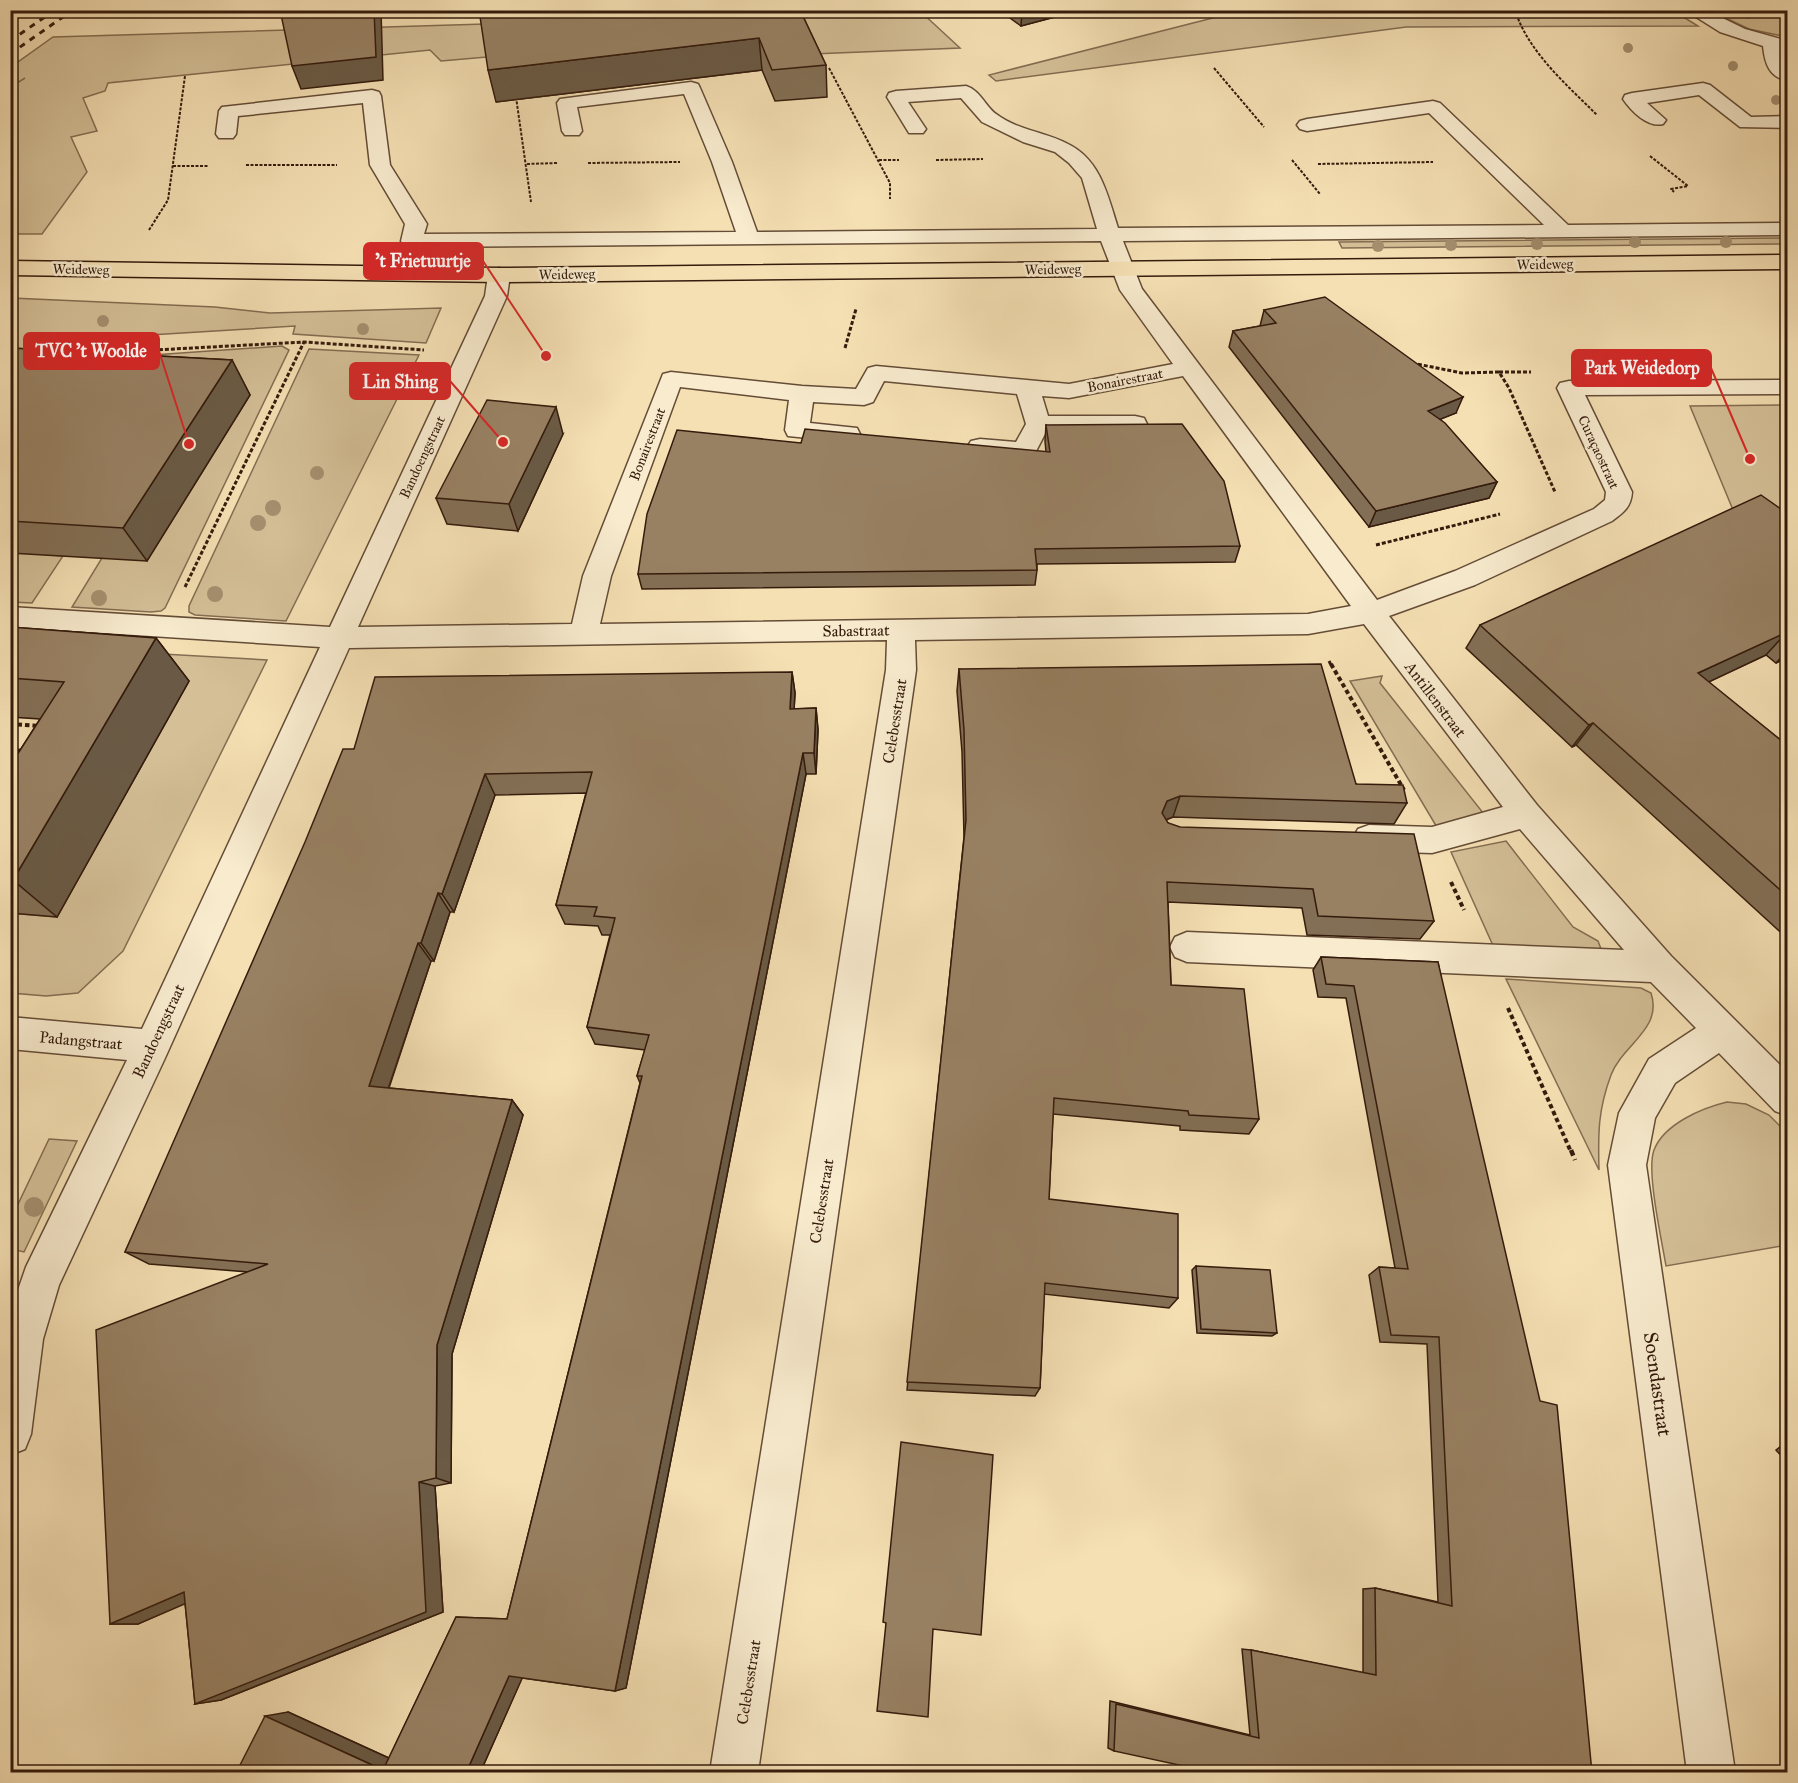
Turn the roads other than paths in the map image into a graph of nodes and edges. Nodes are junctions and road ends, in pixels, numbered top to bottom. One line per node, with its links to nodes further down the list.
1 (1693, 10): 2 (street)
2 (1780, 45): 3 (street)
3 (1788, 76)
4 (1656, 120): 5 (street)
5 (1788, 122)
6 (1307, 125): 11 (street, Weideweg)
7 (916, 129): 12 (street)
8 (572, 130): 13 (street)
9 (226, 134): 13 (street, Weideweg)
10 (1788, 229): 11 (street, Weideweg)
11 (1564, 232): 12 (street, Weideweg)
12 (1110, 236): 13 (street, Weideweg); 16 (street)
13 (749, 239)
14 (1788, 262): 16 (main road, Weideweg)
15 (10, 268): 17 (main road, Weideweg)
16 (1123, 269): 17 (main road, Weideweg); 18 (street, Antillenstraat)
17 (499, 275): 30 (street, Bandoengstraat)
18 (1188, 368): 20 (street, Bonairestraat); 26 (street, Antillenstraat)
19 (1788, 387): 26 (street, Curaçaostraat)
20 (1027, 388): 21 (street, Bonairestraat); 22 (street)
21 (802, 393): 24 (street); 29 (street, Bonairestraat)
22 (1038, 424): 23 (street); 25 (street)
23 (1135, 424)
24 (876, 437)
25 (956, 444)
26 (1372, 612): 28 (street, Sabastraat); 31 (street, Antillenstraat)
27 (10, 617): 30 (street)
28 (900, 629): 29 (street, Sabastraat); 41 (street, Celebesstraat)
29 (584, 634): 30 (street, Sabastraat)
30 (339, 638): 37 (street, Bandoengstraat)
31 (1526, 814): 32 (street); 34 (street, Antillenstraat)
32 (1338, 837)
33 (1187, 947): 34 (street)
34 (1659, 967): 35 (street, Antillenstraat)
35 (1720, 1032): 38 (street, Antillenstraat); 42 (street, Soendastraat)
36 (10, 1033): 37 (street, Padangstraat)
37 (152, 1046): 39 (street, Bandoengstraat)
38 (1788, 1099)
39 (17, 1341): 40 (street, Bandoengstraat)
40 (10, 1434)
41 (734, 1773)
42 (1711, 1773)

